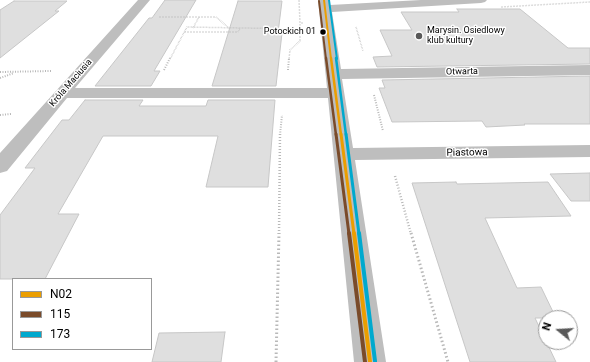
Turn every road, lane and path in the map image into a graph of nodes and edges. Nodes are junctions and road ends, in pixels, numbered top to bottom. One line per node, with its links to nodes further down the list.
1 (144, 0): 22 (street, Króla Maciusia)
2 (481, 0): 3 (street)
3 (325, 4): 21 (street)
4 (154, 17): 5 (path)
5 (199, 17): 7 (path); 9 (path)
6 (300, 24): 11 (path)
7 (193, 28): 8 (path); 12 (path)
8 (208, 28): 9 (path); 13 (path)
9 (229, 28): 10 (path)
10 (240, 28): 11 (path); 13 (path)
11 (300, 29): 23 (path)
12 (184, 32): 13 (path); 15 (path)
13 (207, 32): 14 (path)
14 (207, 35)
15 (164, 70)
16 (590, 70): 21 (street, Otwarta)
17 (56, 71): 19 (path)
18 (0, 72): 19 (path)
19 (19, 72): 20 (path)
20 (0, 78)
21 (335, 84): 23 (street, Otwarta); 25 (street)
22 (62, 93): 23 (street, Otwarta); 26 (street, Króla Maciusia)
23 (287, 93): 27 (path)
24 (590, 152): 25 (street, Piastowa)
25 (344, 154): 28 (street)
26 (0, 166)
27 (276, 362)
28 (370, 362)

